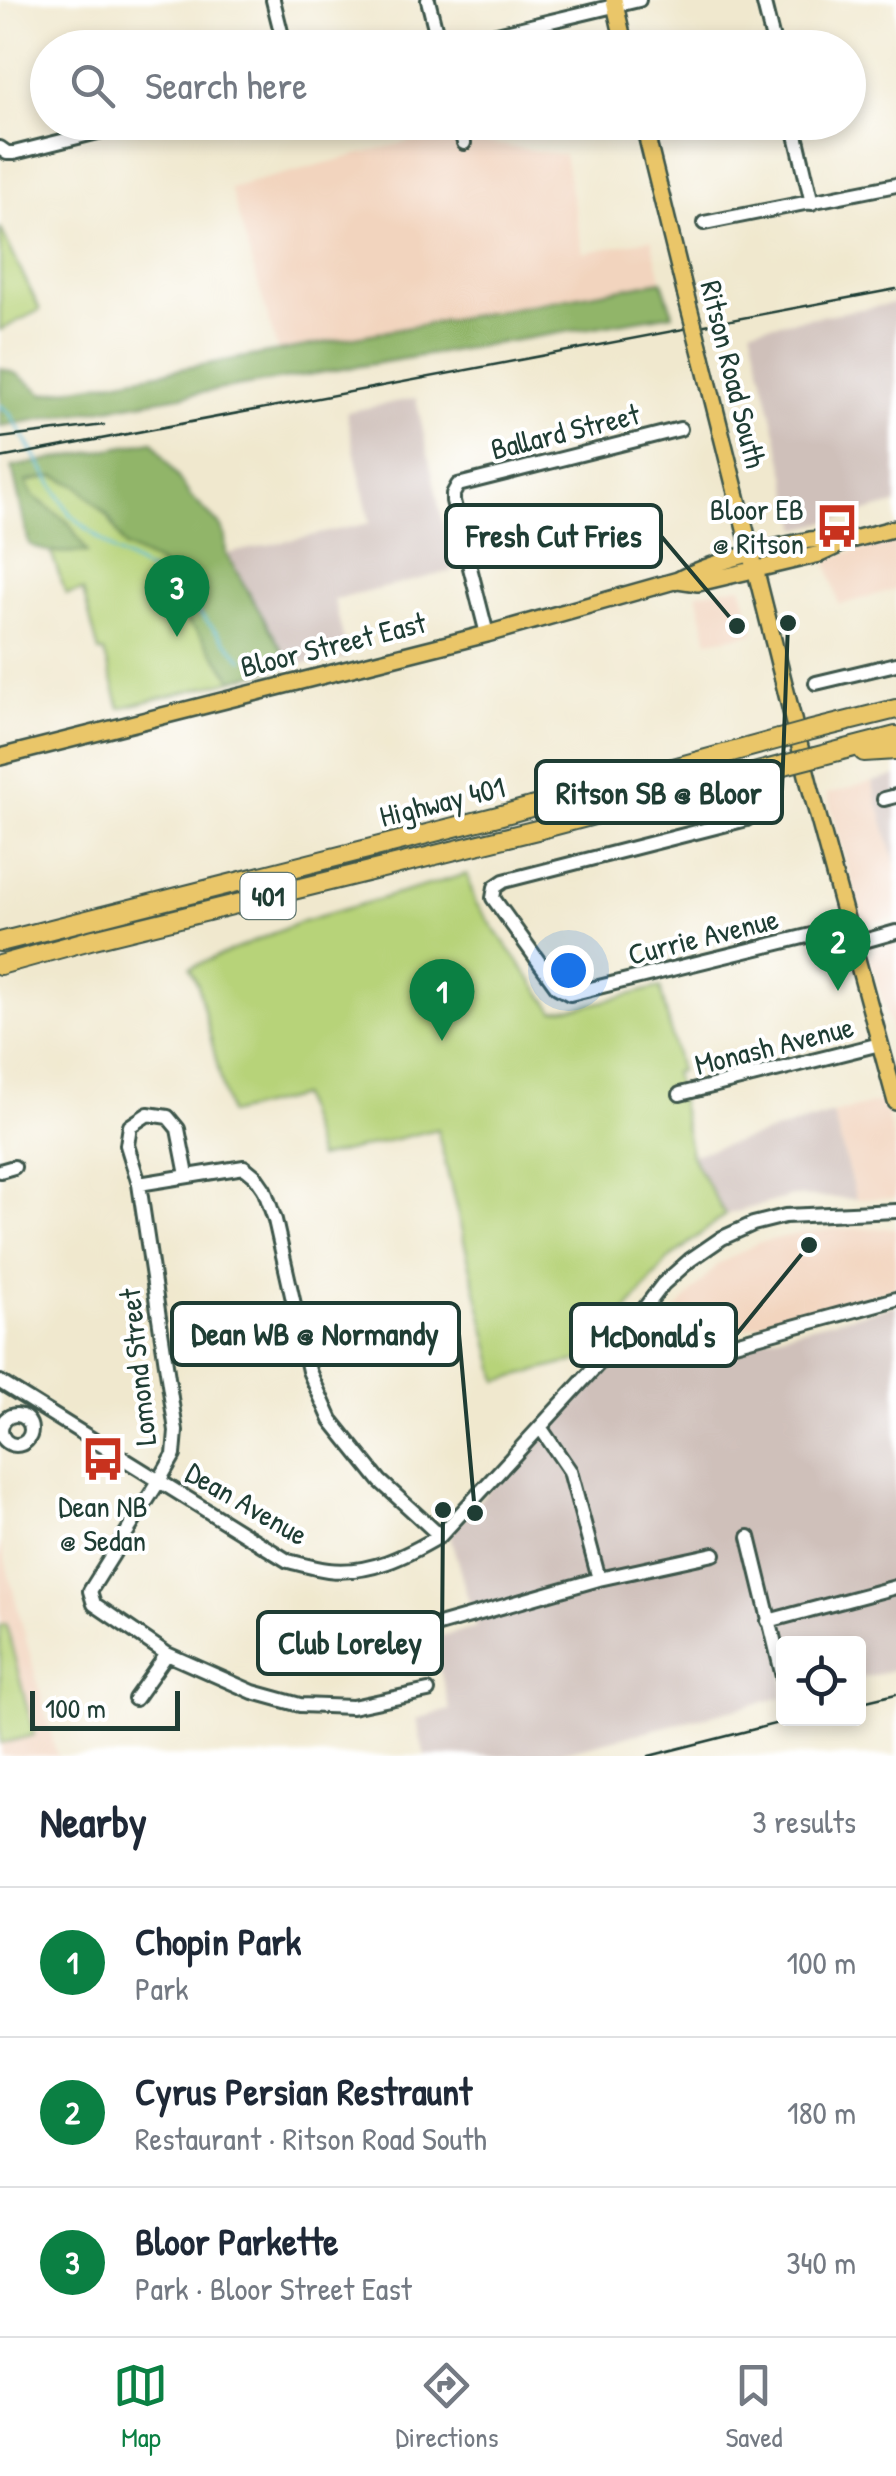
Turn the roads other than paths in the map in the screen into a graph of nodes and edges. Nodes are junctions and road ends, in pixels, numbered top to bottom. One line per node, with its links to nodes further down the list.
1 (273, 0): 6 (street)
2 (428, 0): 7 (street)
3 (639, 0): 5 (street)
4 (763, 0): 10 (street)
5 (614, 2): 8 (street); 9 (main road)
6 (280, 30)
7 (435, 30)
8 (505, 30)
9 (621, 30)
10 (770, 30)
11 (66, 140): 16 (street)
12 (463, 140): 15 (street)
13 (647, 140): 22 (main road, Ritson Road South, bridge)
14 (797, 140): 18 (street)
15 (464, 143)
16 (0, 148)
17 (896, 185): 18 (street)
18 (812, 203): 19 (street)
19 (704, 223)
20 (680, 429): 23 (street, Ballard Street)
21 (896, 528): 22 (main road, Bloor Street East)
22 (753, 562): 23 (main road, Bloor Street East); 32 (main road, Ritson Road South)
23 (486, 634): 30 (main road, Bloor Street East)
24 (896, 664): 25 (street)
25 (816, 683)
26 (896, 706): 34 (highway, Highway 401 / 401, bridge)
27 (896, 736): 29 (highway, Highway 401 / 401)
28 (896, 750): 29 (highway)
29 (834, 752): 36 (highway, Highway 401 / 401, bridge)
30 (0, 757)
31 (747, 820): 32 (street, Currie Avenue)
32 (848, 926): 35 (main road, Ritson Road South)
33 (896, 932): 35 (street)
34 (0, 942)
35 (853, 944): 37 (main road, Ritson Road South)
36 (0, 966)
37 (880, 1044): 38 (main road, Ritson Road South); 39 (street, Monash Avenue)
38 (892, 1073): 40 (main road, Ritson Road South)
39 (680, 1094)
40 (896, 1102)
41 (187, 1175): 42 (street); 42 (street, Lomond Street); 49 (street)
42 (139, 1184): 48 (street, Lomond Street)
43 (896, 1211): 45 (street, Dean Avenue)
44 (896, 1299): 45 (street)
45 (622, 1338): 47 (street, Dean Avenue)
46 (0, 1382): 48 (street, Dean Avenue)
47 (540, 1427): 49 (street, Dean Avenue); 52 (street)
48 (160, 1481): 49 (street, Dean Avenue); 57 (street, Lomond Street)
49 (440, 1536)
50 (749, 1537): 54 (street)
51 (714, 1554): 52 (street)
52 (599, 1579): 55 (street)
53 (896, 1587): 54 (street)
54 (768, 1621): 56 (street)
55 (428, 1628)
56 (776, 1651)
57 (167, 1654): 58 (street, Lomond Street); 59 (street)
58 (428, 1691)
59 (135, 1699)

